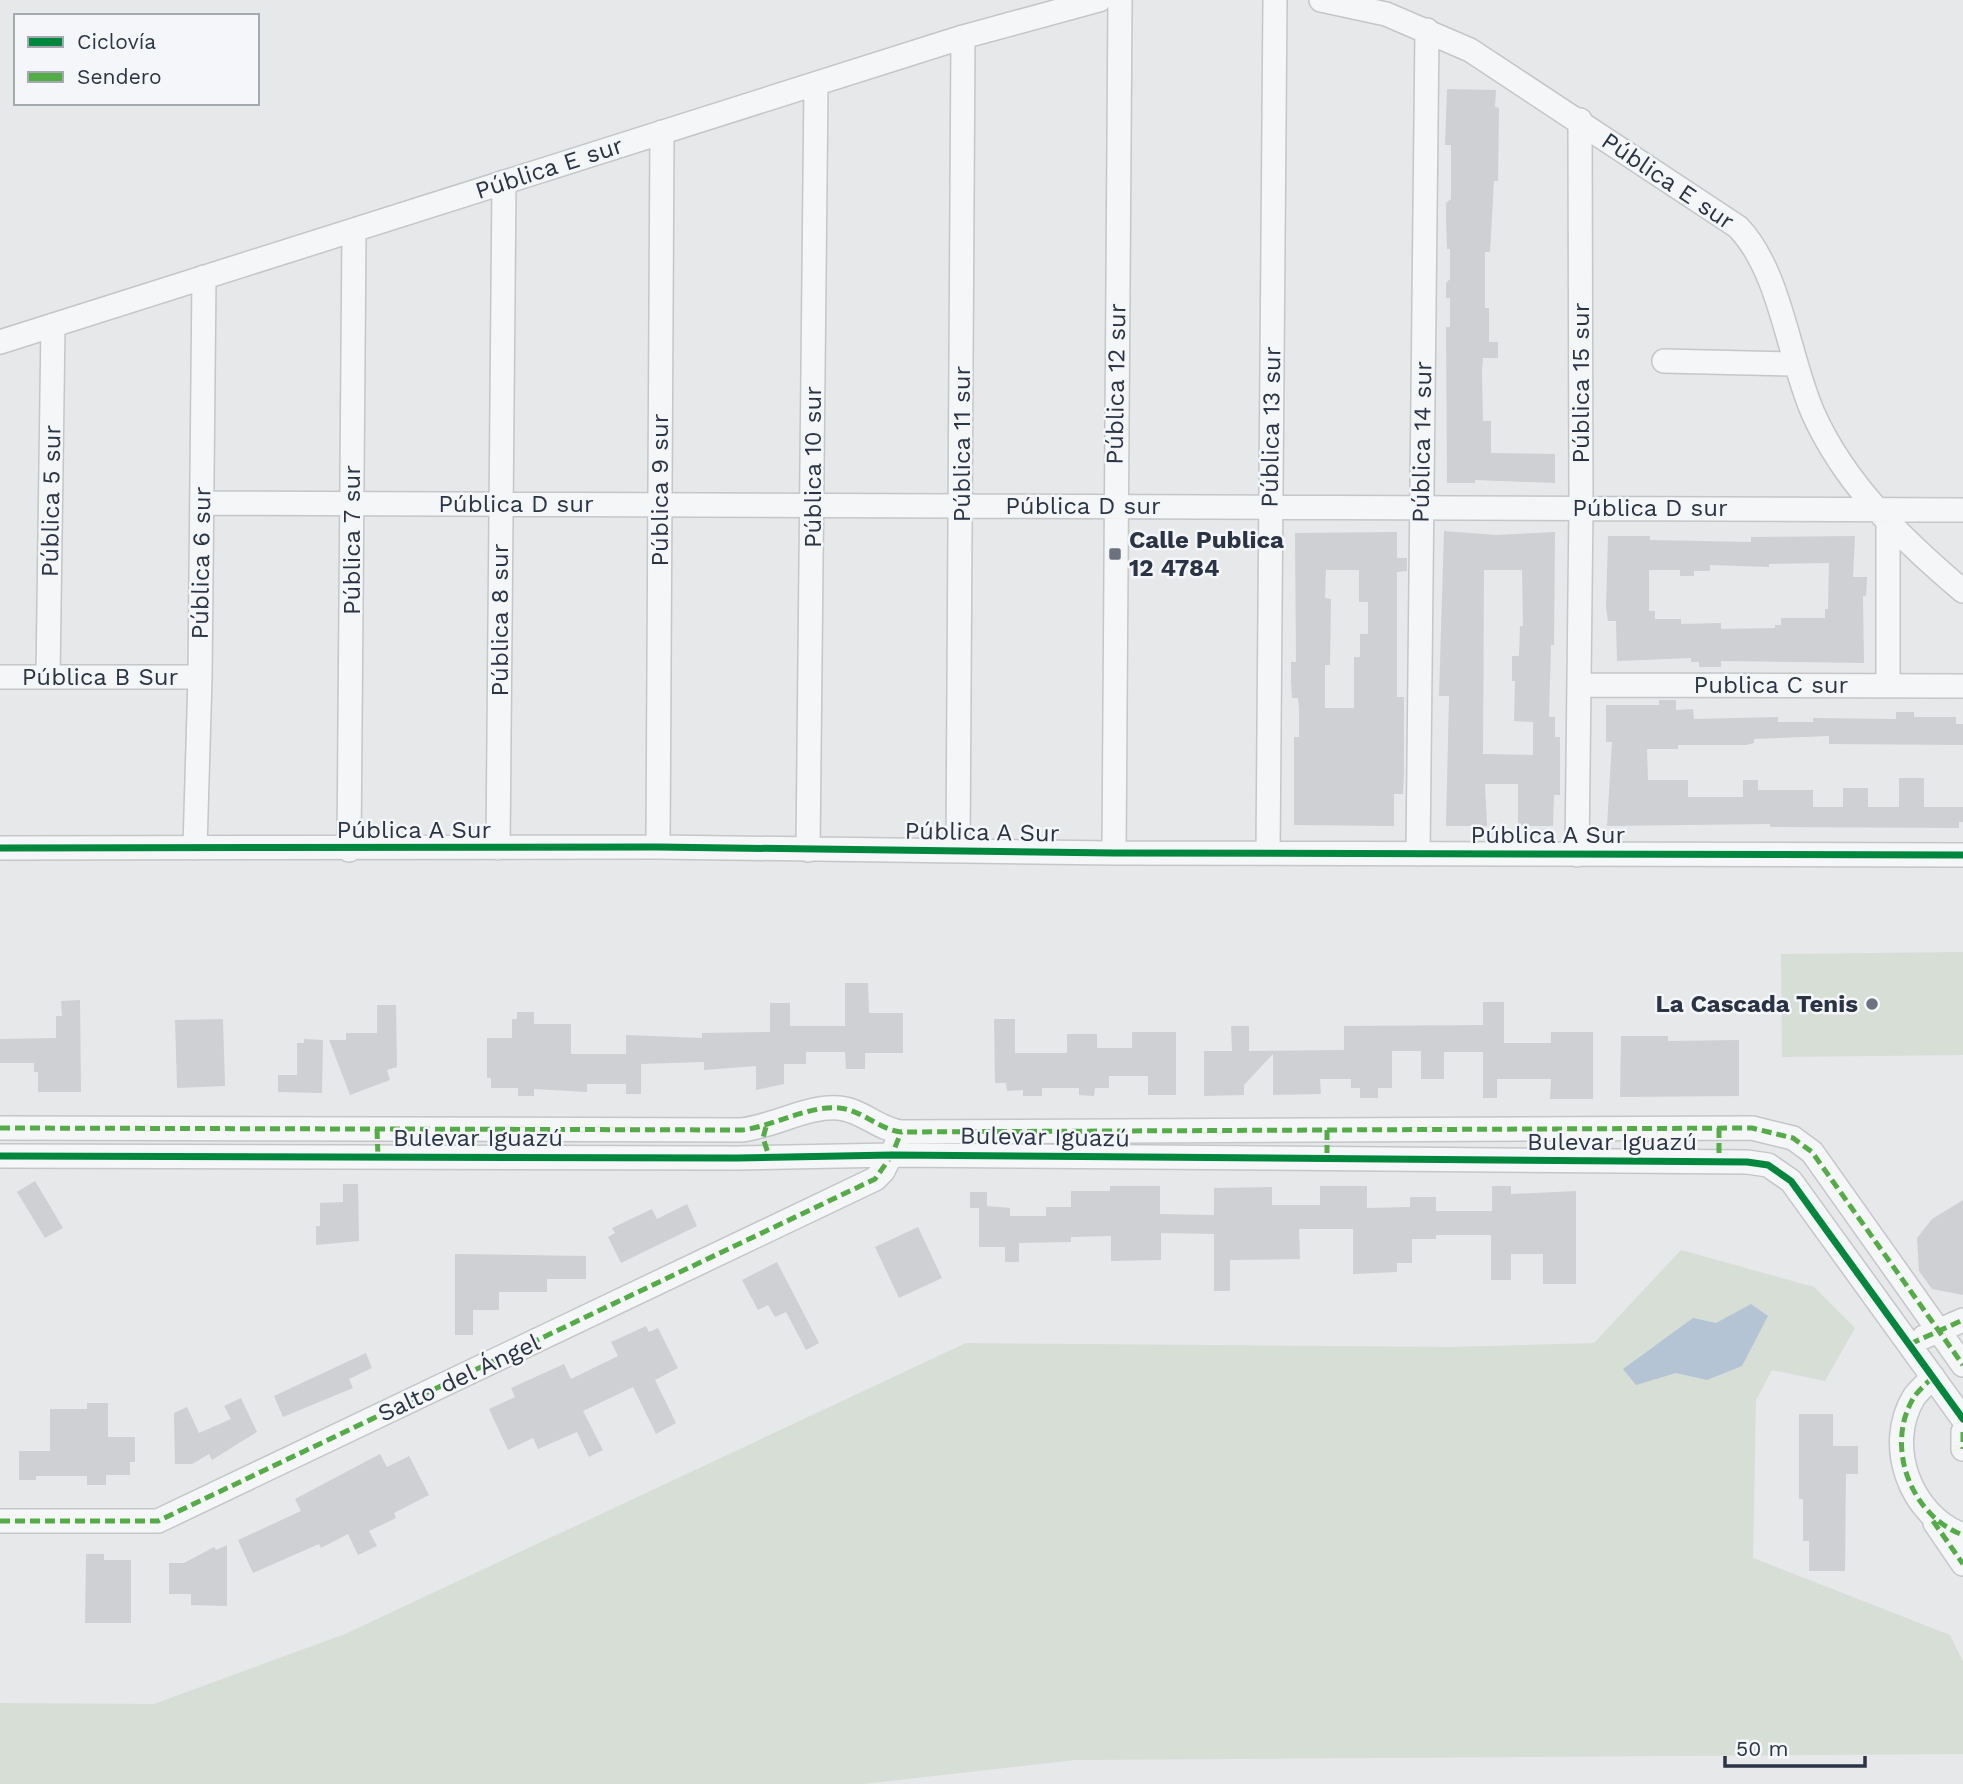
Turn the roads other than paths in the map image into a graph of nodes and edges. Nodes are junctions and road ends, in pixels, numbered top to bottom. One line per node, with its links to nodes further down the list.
1 (1099, 0): 6 (street, Pública E sur)
2 (1120, 0): 23 (street, Pública 12 sur)
3 (1275, 0): 24 (street, Pública 13 sur)
4 (1321, 0): 5 (street, Pública E sur)
5 (1427, 30): 8 (street, Pública E sur); 25 (street, Pública 14 sur)
6 (963, 37): 7 (street, Pública E sur); 22 (street, Pública 11 sur)
7 (816, 84): 9 (street, Pública E sur); 21 (street, Pública 10 sur)
8 (1580, 121): 16 (street, Pública E sur); 26 (street, Pública 15 sur)
9 (662, 132): 10 (street, Pública E sur); 20 (street, Pública 9 sur)
10 (504, 182): 11 (street, Pública E sur); 19 (street, Pública 8 sur)
11 (354, 231): 12 (street, Pública E sur); 18 (street, Pública 7 sur)
12 (204, 277): 13 (street, Pública E sur); 17 (street, Pública 6 sur)
13 (53, 325): 14 (street, Pública E sur); 31 (street, Pública 5 sur)
14 (0, 342)
15 (1664, 361): 16 (street)
16 (1794, 363): 28 (street, Pública E sur)
17 (202, 503): 18 (street, Pública D sur); 32 (street, Pública 6 sur)
18 (352, 503): 19 (street, Pública D sur); 40 (street, Pública 7 sur)
19 (501, 504): 20 (street, Pública D sur); 39 (street, Pública 8 sur)
20 (660, 504): 21 (street, Pública D sur); 36 (street, Pública 9 sur)
21 (813, 505): 22 (street, Pública D sur); 41 (street, Pública 10 sur)
22 (961, 506): 23 (street, Pública D sur); 42 (street, Pública 11 sur)
23 (1115, 506): 24 (street, Pública D sur); 43 (street, Pública 12 sur)
24 (1270, 506): 25 (street, Pública D sur); 44 (street, Pública 13 sur)
25 (1421, 507): 26 (street, Pública D sur); 45 (street, Pública 14 sur)
26 (1581, 507): 28 (street, Pública D sur); 33 (street, Pública 15 sur)
27 (1963, 510): 28 (street, Pública D sur)
28 (1882, 516): 29 (street, Pública E sur); 34 (street)
29 (1963, 591)
30 (0, 677): 31 (street, Pública B Sur)
31 (48, 677): 32 (street, Pública B Sur)
32 (200, 677): 38 (street, Pública 6 sur)
33 (1579, 685): 34 (street, Publica C sur); 46 (street, Pública 15 sur)
34 (1888, 685): 35 (street, Publica C sur)
35 (1963, 686)
36 (658, 847): 39 (street, Pública A Sur); 41 (street, Pública A Sur)
37 (0, 848): 38 (street, Pública A Sur)
38 (195, 848): 40 (street, Pública A Sur)
39 (498, 848): 40 (street, Pública A Sur)
40 (349, 850)
41 (808, 850): 42 (street, Pública A Sur)
42 (958, 851): 43 (street, Pública A Sur)
43 (1114, 853): 44 (street, Pública A Sur)
44 (1268, 853): 45 (street, Pública A Sur)
45 (1418, 854): 46 (street, Pública A Sur)
46 (1577, 855): 47 (street, Pública A Sur)
47 (1963, 855)
48 (766, 1127): 51 (street, Bulevar Iguazú); 53 (street, Bulevar Iguazú); 56 (street)
49 (0, 1128): 51 (street, Bulevar Iguazú)
50 (1719, 1128): 52 (street, Bulevar Iguazú); 59 (street); 61 (street, Bulevar Iguazú)
51 (377, 1129): 57 (street)
52 (1327, 1130): 53 (street, Bulevar Iguazú); 58 (street)
53 (901, 1132): 54 (street, Salto del Ángel)
54 (892, 1155): 56 (street, Bulevar Iguazú); 58 (street, Bulevar Iguazú); 69 (street, Salto del Ángel)
55 (0, 1156): 57 (street, Bulevar Iguazú)
56 (769, 1156): 57 (street, Bulevar Iguazú)
57 (378, 1157)
58 (1327, 1159): 59 (street, Bulevar Iguazú)
59 (1719, 1162): 62 (street, Bulevar Iguazú)
60 (1963, 1320): 61 (street)
61 (1937, 1330): 62 (street); 63 (street, Bulevar Iguazú)
62 (1910, 1344): 64 (street, Bulevar Iguazú)
63 (1963, 1365)
64 (1933, 1377): 65 (street, Bulevar Iguazú); 68 (street)
65 (1963, 1419)
66 (1963, 1432): 67 (street)
67 (1963, 1449)
68 (1919, 1501): 70 (street); 71 (street)
69 (0, 1521)
70 (1963, 1535)
71 (1963, 1564)

